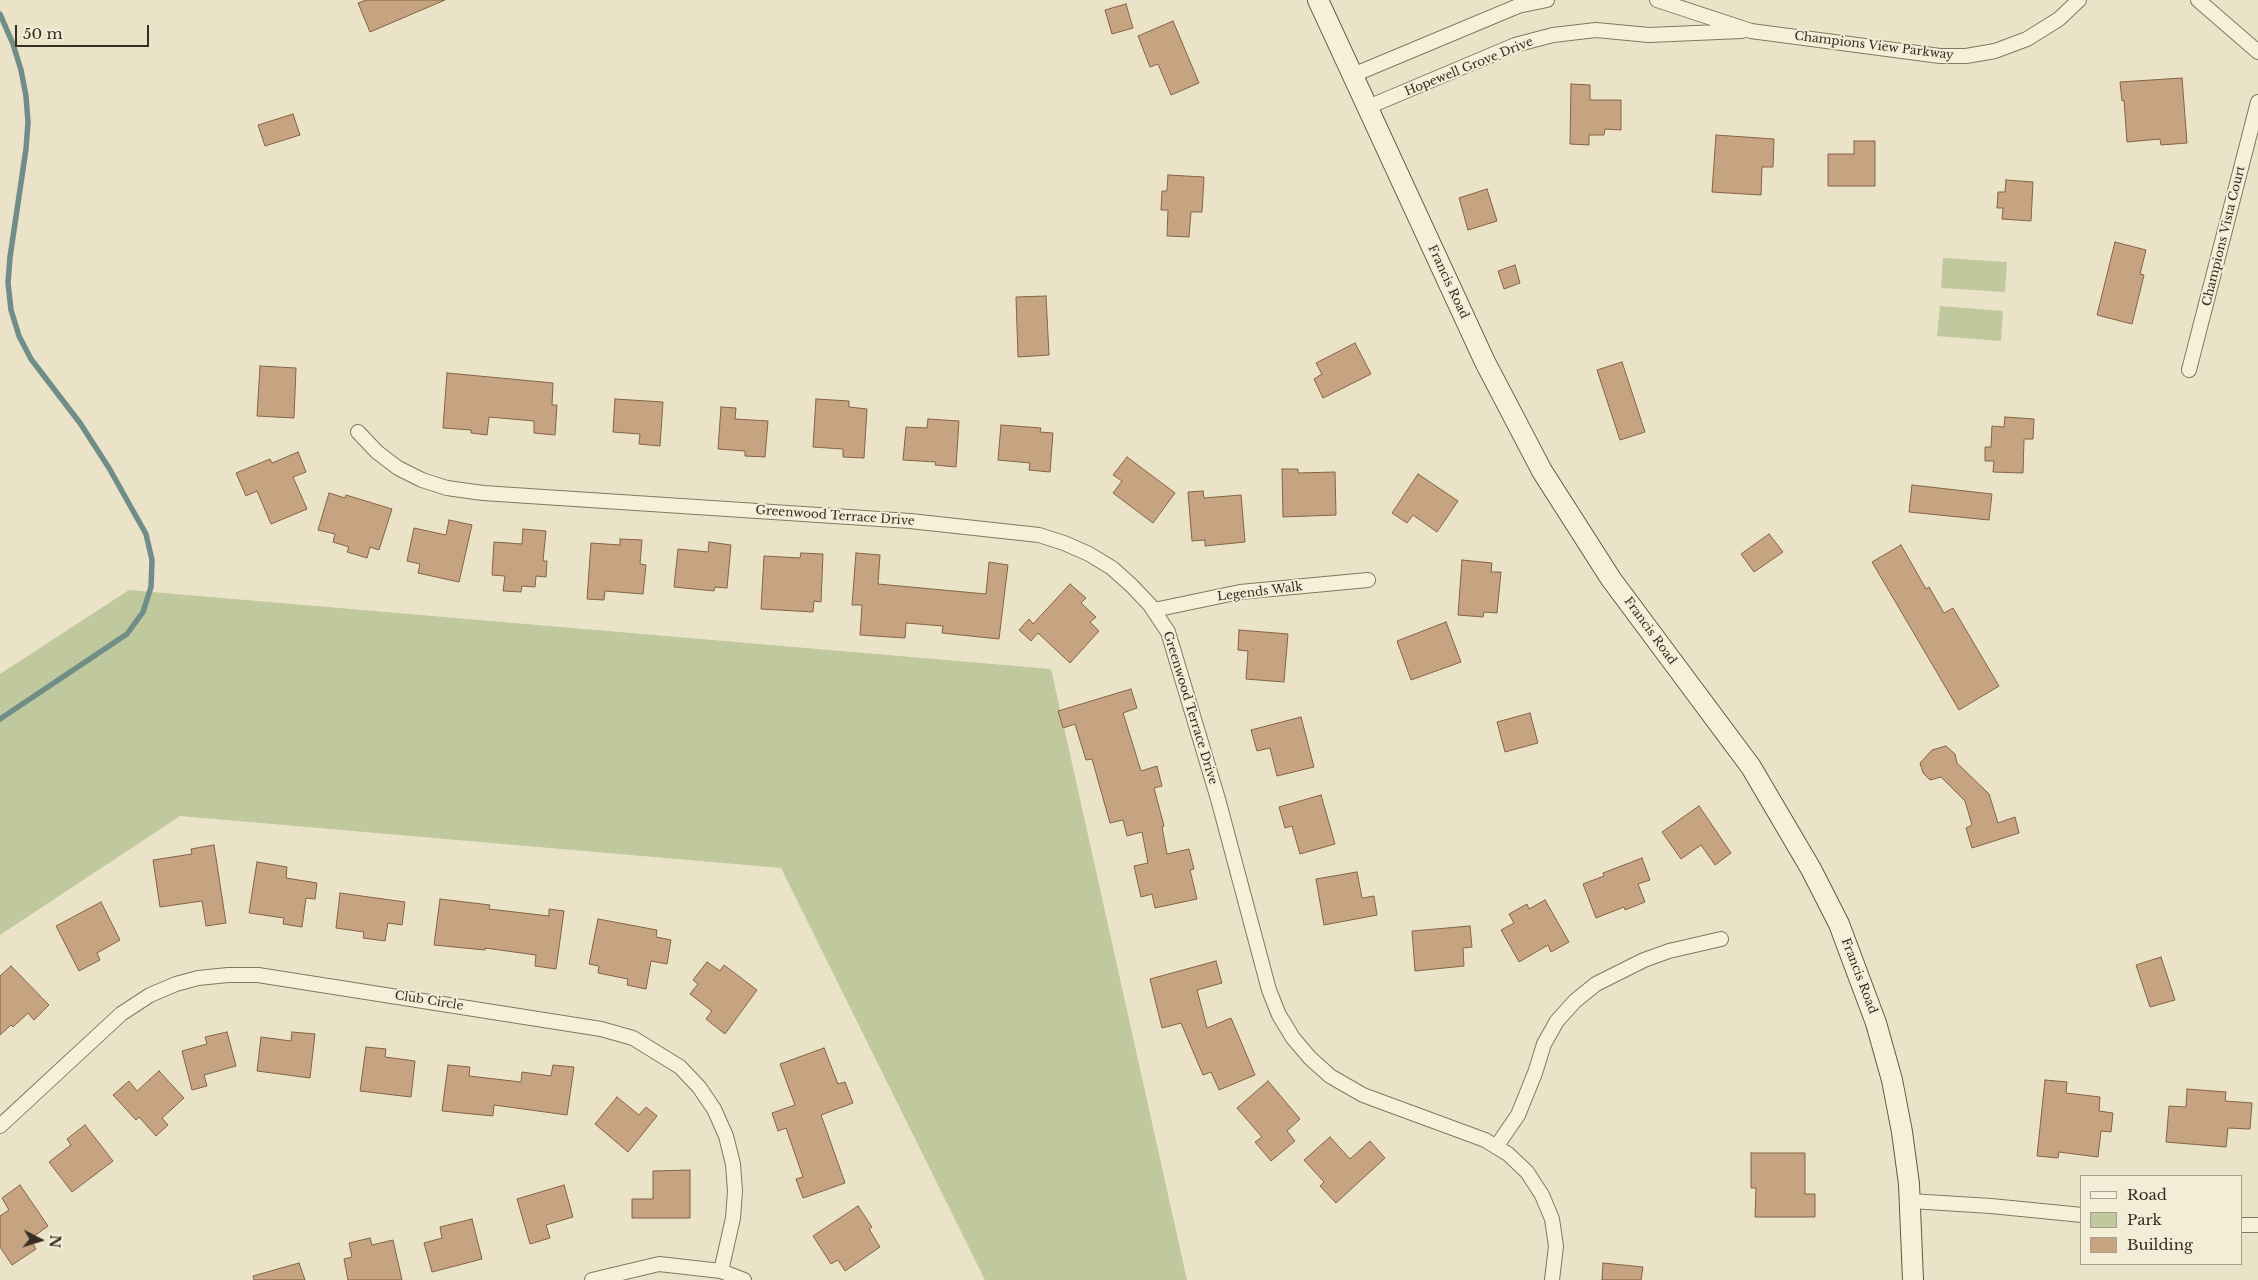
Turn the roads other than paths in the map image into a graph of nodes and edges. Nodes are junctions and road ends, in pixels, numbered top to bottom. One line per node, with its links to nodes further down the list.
1 (1318, 0): 8 (street, Francis Road)
2 (1547, 0): 8 (street)
3 (1657, 0): 6 (street, Champions View Parkway)
4 (2079, 0): 6 (street, Champions View Parkway)
5 (2198, 0): 7 (street)
6 (1751, 31): 10 (street, Hopewell Grove Drive)
7 (2258, 52)
8 (1353, 75): 10 (street, Francis Road)
9 (2258, 102): 11 (street, Champions Vista Court)
10 (1368, 107): 18 (street, Francis Road)
11 (2189, 370)
12 (358, 432): 14 (street, Greenwood Terrace Drive)
13 (1368, 580): 14 (street, Legends Walk)
14 (1154, 610): 17 (street, Greenwood Terrace Drive)
15 (1721, 939): 17 (street)
16 (0, 1126): 22 (street, Club Circle)
17 (1496, 1147): 25 (street, Greenwood Terrace Drive)
18 (1910, 1201): 19 (street); 26 (street, Francis Road)
19 (2080, 1215)
20 (2243, 1225): 21 (street)
21 (2258, 1225)
22 (721, 1271): 23 (street); 24 (street)
23 (592, 1280)
24 (744, 1280)
25 (1552, 1280)
26 (1913, 1280)

